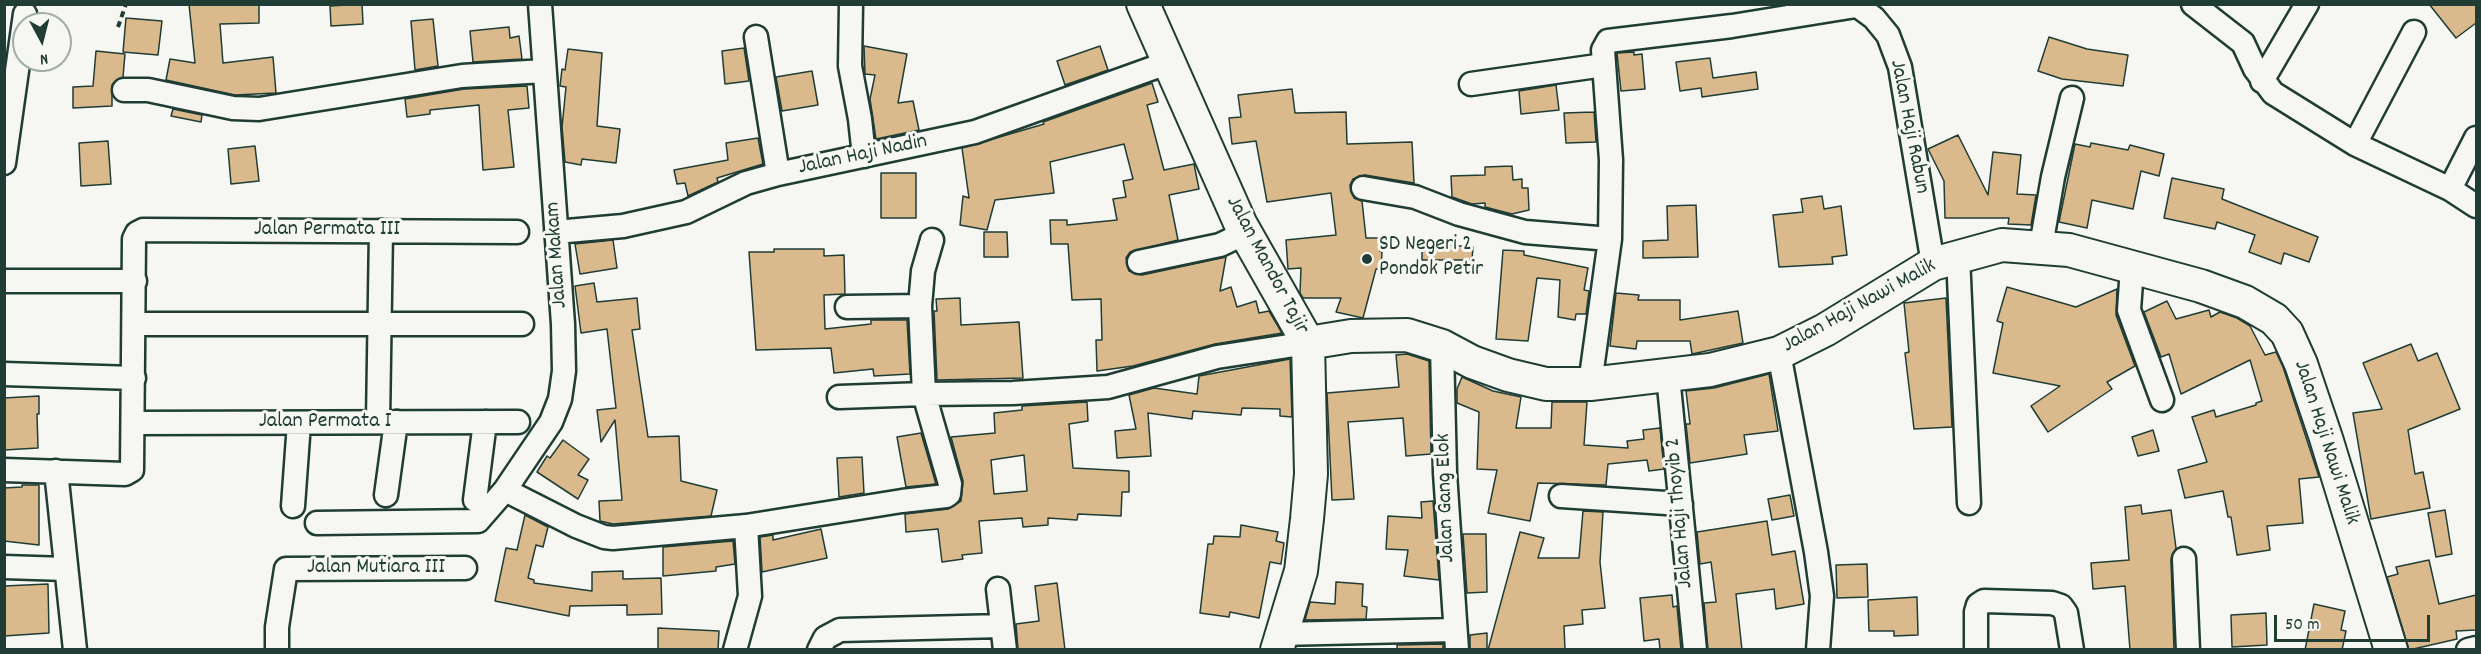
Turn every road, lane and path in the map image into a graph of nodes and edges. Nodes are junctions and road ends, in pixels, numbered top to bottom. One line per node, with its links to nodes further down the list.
1 (126, 4): 8 (path)
2 (540, 4): 13 (street, Jalan Makam)
3 (851, 4): 21 (street)
4 (1143, 4): 11 (main road, Jalan Mandor Tajir)
5 (2193, 4): 15 (street)
6 (2307, 4): 15 (street)
7 (1855, 5): 12 (street); 34 (street, Jalan Haji Rabun)
8 (118, 27)
9 (2414, 32): 20 (street)
10 (756, 37): 23 (street)
11 (1167, 63): 21 (street, Jalan Haji Nadin); 30 (main road, Jalan Mandor Tajir)
12 (1605, 65): 16 (street); 31 (street)
13 (544, 71): 17 (street); 29 (street, Jalan Makam)
14 (17, 72): 22 (street)
15 (2262, 81): 20 (street)
16 (1471, 84)
17 (124, 90)
18 (2072, 98): 33 (street)
19 (2476, 138): 25 (street)
20 (2355, 144): 25 (street)
21 (864, 156): 23 (street, Jalan Haji Nadin)
22 (4, 164)
23 (778, 174): 29 (street, Jalan Haji Nadin)
24 (1363, 188): 31 (street)
25 (2450, 189): 26 (street)
26 (2476, 206)
27 (381, 231): 28 (street, Jalan Permata III); 38 (street, Jalan Permata III); 43 (street)
28 (517, 232)
29 (556, 232): 61 (street, Jalan Makam)
30 (1245, 232): 35 (street); 44 (main road, Jalan Mandor Tajir)
31 (1610, 239): 50 (street)
32 (932, 240): 40 (street)
33 (2041, 246): 34 (main road, Jalan Haji Nawi Malik); 36 (main road, Jalan Haji Nawi Malik)
34 (1946, 260): 46 (main road, Jalan Haji Nawi Malik); 65 (street, Jalan Haji Rabun)
35 (1139, 262)
36 (2132, 268): 53 (street); 89 (main road, Jalan Haji Nawi Malik)
37 (4, 281): 38 (street)
38 (135, 281): 41 (street)
39 (846, 306): 40 (street)
40 (920, 306): 51 (street)
41 (134, 324): 43 (street); 49 (street)
42 (522, 324): 43 (street)
43 (380, 325): 54 (street)
44 (1308, 343): 45 (main road, Jalan Haji Nawi Malik); 51 (street); 77 (main road, Jalan Mandor Tajir)
45 (1442, 346): 50 (main road, Jalan Haji Nawi Malik); 76 (street, Jalan Gang Elok)
46 (1779, 353): 48 (main road, Jalan Haji Nawi Malik); 85 (street)
47 (4, 374): 49 (street)
48 (1668, 376): 50 (main road, Jalan Haji Nawi Malik); 66 (street, Jalan Haji Thoyib 2)
49 (134, 378): 57 (street)
50 (1590, 384)
51 (924, 394): 52 (street); 69 (street)
52 (838, 398)
53 (2162, 400)
54 (387, 422): 55 (street, Jalan Permata I); 58 (street, Jalan Permata I); 62 (street)
55 (485, 422): 56 (street, Jalan Permata I); 64 (street)
56 (518, 422)
57 (133, 423): 58 (street, Jalan Permata I); 60 (street)
58 (299, 423): 67 (street)
59 (4, 470): 60 (street)
60 (56, 471): 73 (street)
61 (505, 490): 68 (street, Jalan Makam); 69 (street)
62 (386, 495)
63 (1561, 496): 66 (street)
64 (475, 500)
65 (1969, 503)
66 (1681, 504): 84 (street, Jalan Haji Thoyib 2)
67 (293, 506)
68 (317, 523)
69 (746, 526): 81 (street)
70 (2184, 559): 88 (street)
71 (4, 567): 73 (street)
72 (465, 568): 80 (street, Jalan Mutiara III)
73 (66, 569): 79 (street)
74 (998, 590): 75 (street)
75 (1002, 626): 82 (street); 83 (street)
76 (1456, 640): 77 (street)
77 (1279, 642)
78 (2476, 648): 90 (street)
79 (75, 650)
80 (277, 650)
81 (735, 650)
82 (819, 650)
83 (1005, 650)
84 (1695, 650)
85 (1818, 650)
86 (1976, 650): 87 (street)
87 (2072, 650)
88 (2188, 650)
89 (2391, 650)
90 (2468, 650)

